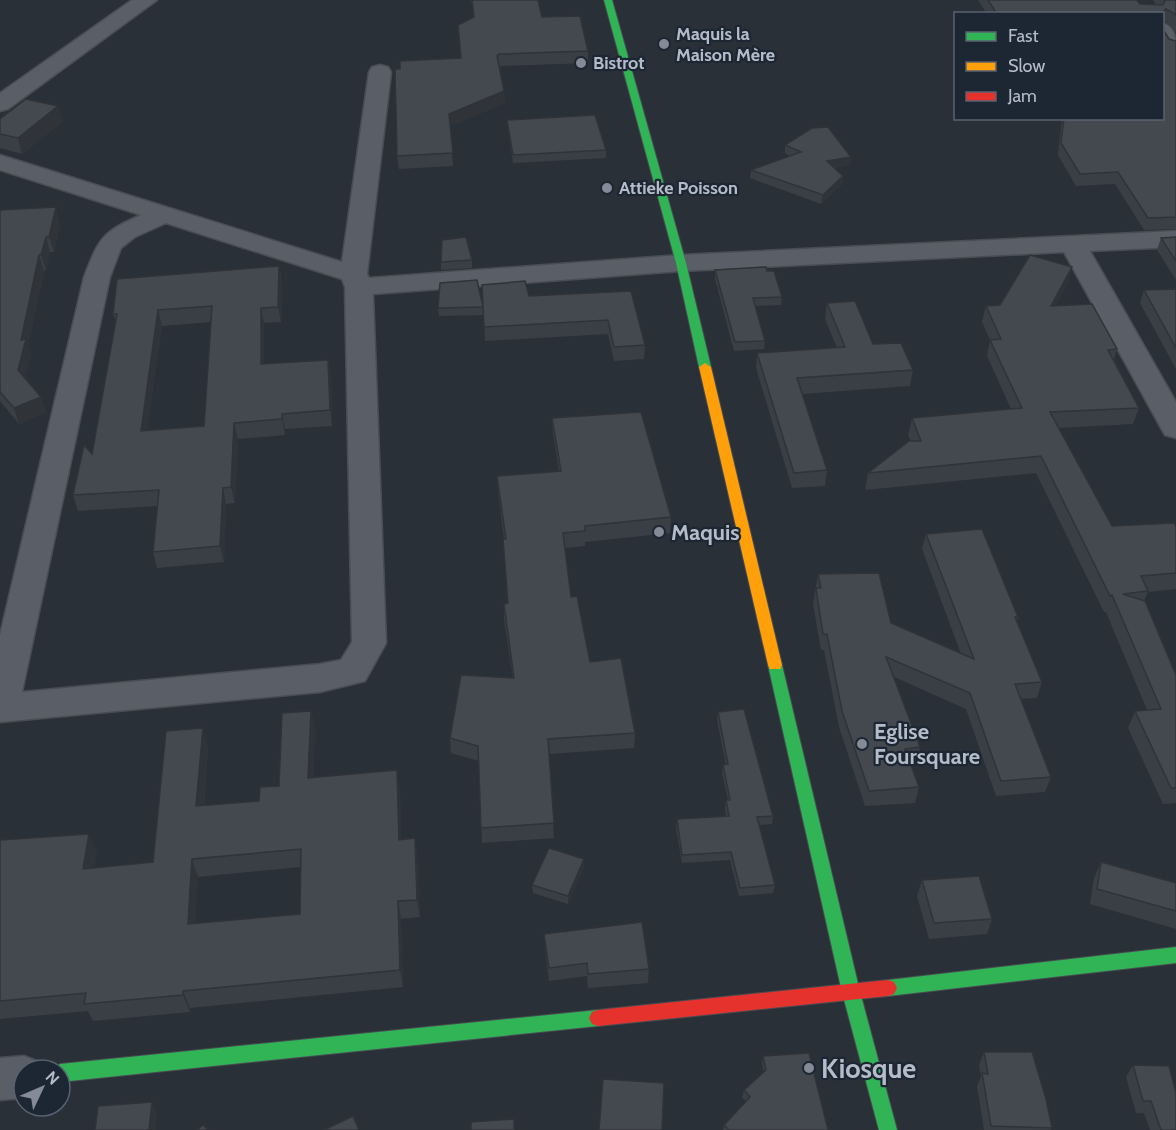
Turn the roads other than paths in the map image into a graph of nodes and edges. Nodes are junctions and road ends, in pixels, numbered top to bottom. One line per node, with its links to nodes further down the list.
1 (146, 0): 6 (street)
2 (608, 0): 11 (street)
3 (1164, 31): 4 (street)
4 (1176, 46)
5 (380, 72): 12 (street)
6 (0, 104)
7 (0, 162): 8 (street)
8 (163, 215): 12 (street); 14 (street)
9 (1176, 239): 10 (street)
10 (1073, 244): 11 (street); 13 (street)
11 (681, 263): 12 (street); 16 (street)
12 (357, 281): 14 (street)
13 (1176, 429)
14 (0, 708)
15 (1176, 955): 16 (street)
16 (851, 992): 17 (street); 18 (street)
17 (72, 1072)
18 (888, 1130)

